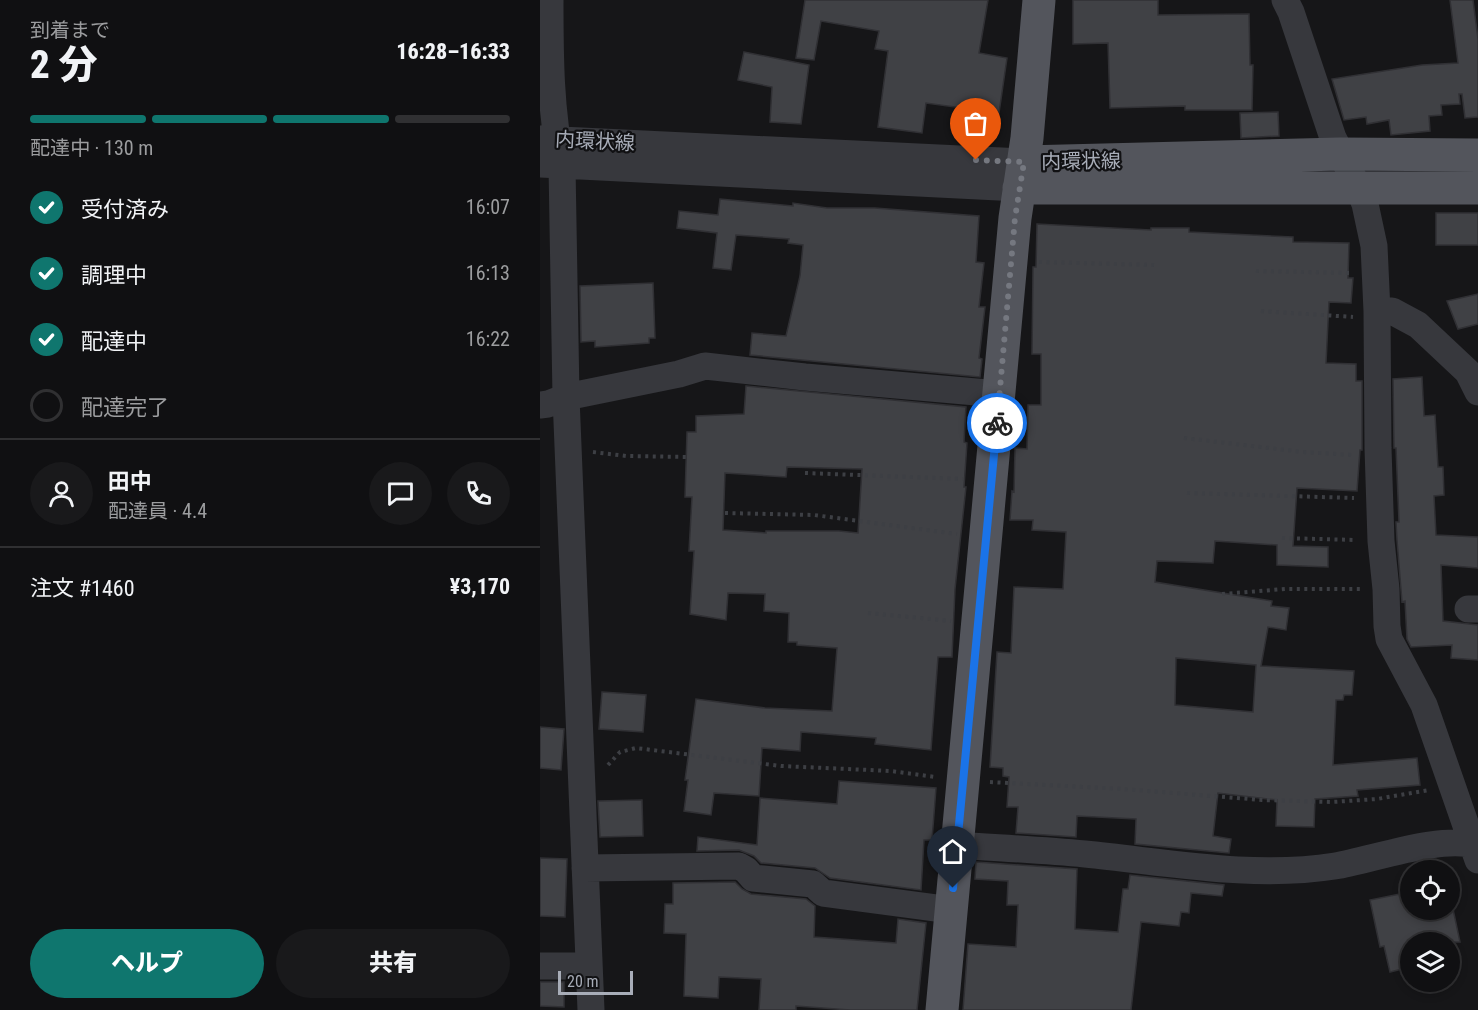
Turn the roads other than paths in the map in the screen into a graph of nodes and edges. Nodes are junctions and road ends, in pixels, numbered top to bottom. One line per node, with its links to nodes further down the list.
1 (550, 0): 4 (street)
2 (1039, 0): 8 (main road)
3 (1296, 4): 5 (street)
4 (548, 139): 7 (street); 8 (street, 内環状線)
5 (1340, 154): 6 (main road, 内環状線); 8 (main road, 内環状線); 10 (street)
6 (1478, 155)
7 (551, 165): 8 (street, 内環状線); 14 (street)
8 (1022, 175): 10 (main road, 内環状線); 13 (main road)
9 (1478, 188): 10 (main road, 内環状線)
10 (1359, 189): 11 (street)
11 (1377, 314): 12 (street); 17 (street)
12 (1478, 392)
13 (999, 394): 14 (street); 16 (main road)
14 (566, 397): 15 (street); 18 (street)
15 (540, 405)
16 (957, 845): 17 (street); 19 (main road)
17 (1476, 850)
18 (585, 868): 19 (street); 21 (street)
19 (951, 910): 23 (main road)
20 (540, 966): 21 (street)
21 (589, 966): 22 (street)
22 (591, 1010)
23 (942, 1010)

